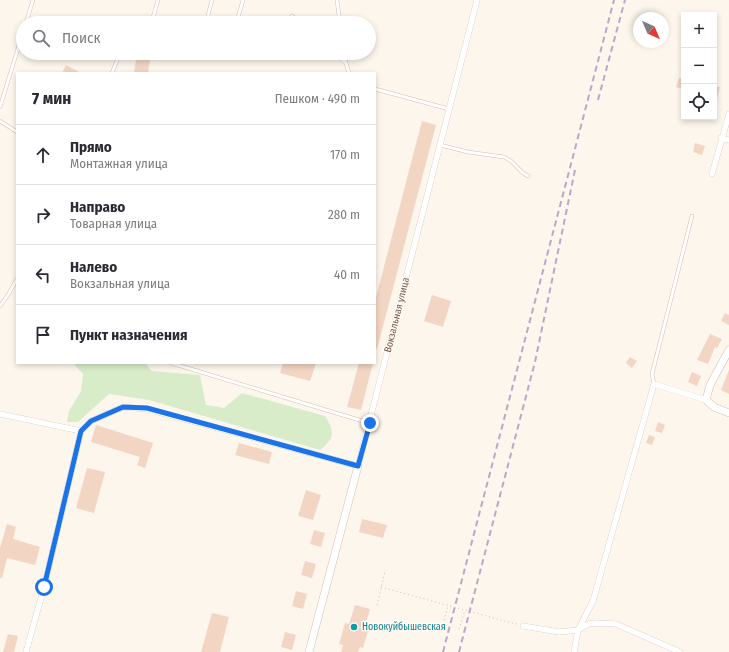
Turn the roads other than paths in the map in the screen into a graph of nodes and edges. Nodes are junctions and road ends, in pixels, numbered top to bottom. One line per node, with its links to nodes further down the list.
1 (33, 0): 7 (lane)
2 (158, 0): 8 (lane)
3 (212, 0): 9 (lane)
4 (243, 0): 10 (lane)
5 (337, 0): 11 (lane)
6 (478, 0): 21 (street, Вокзальная улица)
7 (28, 16)
8 (153, 16)
9 (208, 16)
10 (238, 16)
11 (339, 16)
12 (16, 55): 20 (lane)
13 (117, 60): 17 (lane)
14 (342, 60): 16 (lane)
15 (345, 60): 16 (lane)
16 (346, 63): 18 (lane)
17 (112, 72)
18 (349, 72)
19 (376, 90): 21 (lane)
20 (0, 107)
21 (449, 109): 27 (street, Вокзальная улица)
22 (729, 114): 25 (street)
23 (0, 121): 24 (lane)
24 (16, 131)
25 (721, 138): 26 (street); 28 (street)
26 (729, 140)
27 (440, 145): 29 (lane); 39 (street, Вокзальная улица)
28 (712, 174)
29 (528, 176)
30 (692, 216): 35 (lane)
31 (16, 281): 32 (lane)
32 (0, 306)
33 (729, 350): 36 (street)
34 (174, 364): 39 (lane)
35 (654, 384): 36 (street); 43 (street)
36 (706, 400): 37 (street)
37 (729, 412)
38 (0, 414): 40 (street)
39 (370, 423): 41 (street, Вокзальная улица)
40 (81, 431): 41 (street); 44 (street)
41 (358, 466): 45 (street, Вокзальная улица)
42 (523, 626): 43 (street)
43 (578, 630): 46 (street); 47 (street)
44 (26, 652)
45 (309, 652)
46 (574, 652)
47 (680, 652)

